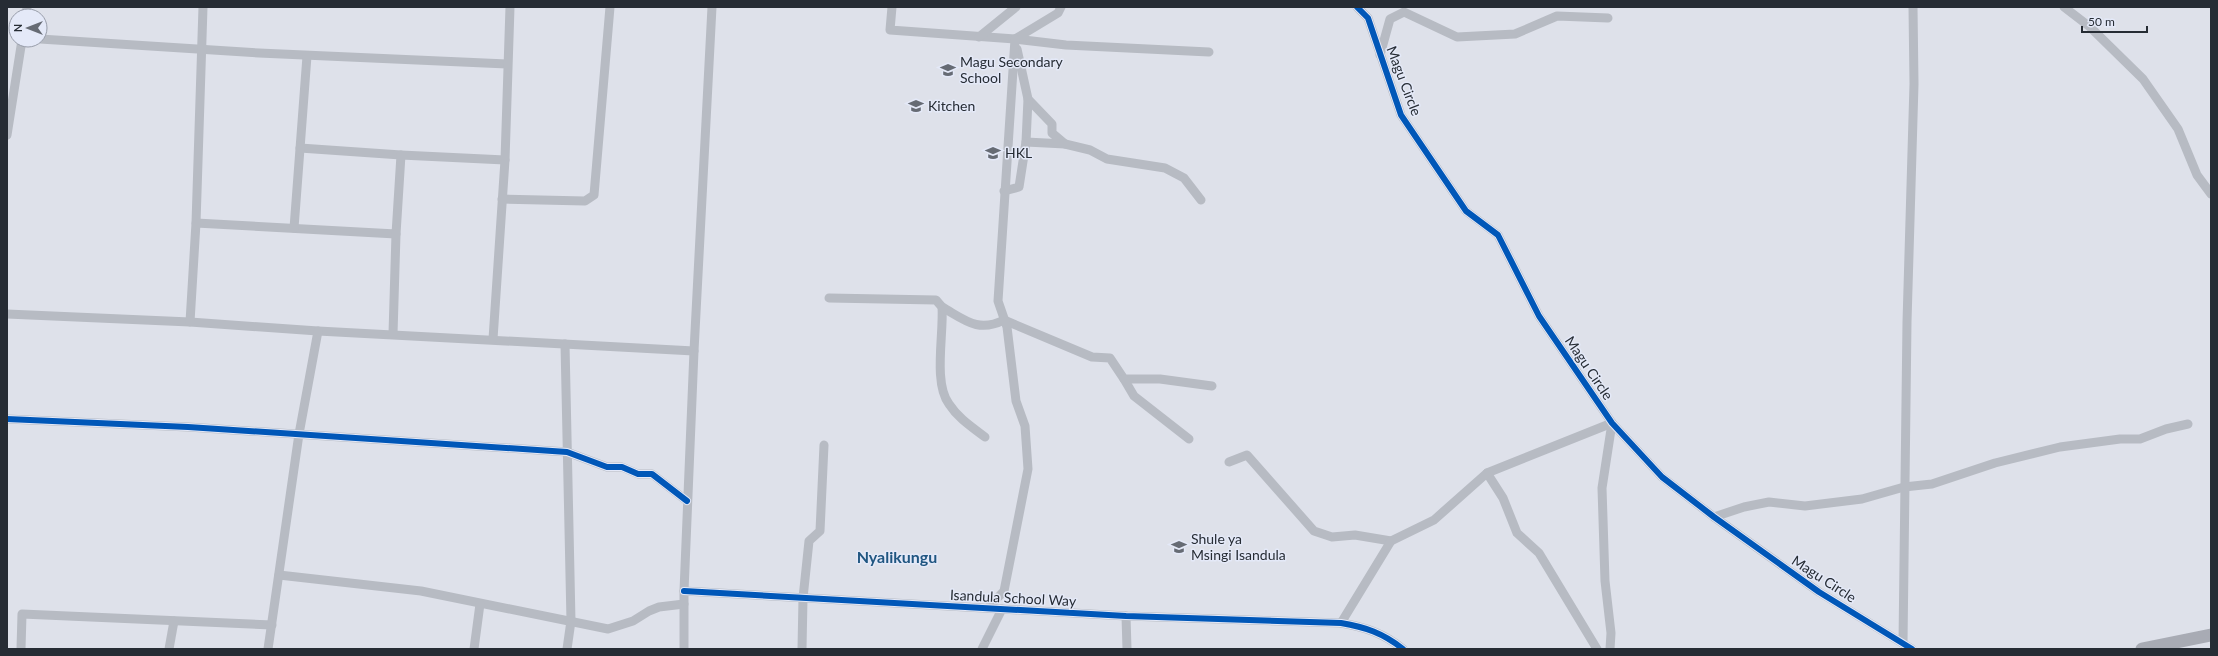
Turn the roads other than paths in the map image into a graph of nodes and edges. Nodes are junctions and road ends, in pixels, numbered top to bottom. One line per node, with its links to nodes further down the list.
1 (202, 7): 16 (street)
2 (510, 7): 20 (street)
3 (610, 7): 30 (street)
4 (712, 7): 44 (street)
5 (892, 7): 12 (street)
6 (1016, 7): 12 (street)
7 (1061, 7): 14 (street)
8 (1357, 7): 18 (street, Magu Circle)
9 (1913, 7): 57 (street)
10 (2064, 7): 29 (street)
11 (1608, 18): 18 (street)
12 (979, 37): 14 (street)
13 (48, 39): 16 (street)
14 (1015, 39): 17 (street); 21 (street); 28 (street)
15 (21, 48): 22 (street)
16 (202, 49): 19 (street); 32 (street)
17 (1209, 52)
18 (1380, 55): 48 (street, Magu Circle)
19 (307, 56): 20 (street); 25 (street)
20 (507, 64): 27 (street)
21 (1028, 99): 23 (street); 24 (street)
22 (7, 134)
23 (1026, 142): 24 (street); 28 (street)
24 (1065, 144): 31 (street)
25 (300, 148): 26 (street); 33 (street)
26 (401, 155): 27 (street); 34 (street)
27 (505, 160): 30 (street)
28 (1004, 191): 38 (street)
29 (2211, 194)
30 (502, 199): 42 (street)
31 (1201, 200)
32 (196, 223): 33 (street); 39 (street)
33 (294, 228): 34 (street)
34 (396, 234): 41 (street)
35 (829, 298): 36 (street)
36 (942, 307): 38 (street); 51 (street)
37 (7, 314): 39 (street)
38 (1004, 320): 45 (street); 66 (street)
39 (190, 322): 40 (street)
40 (318, 331): 41 (street); 50 (street)
41 (393, 334): 42 (street)
42 (492, 340): 43 (street)
43 (565, 344): 44 (street); 54 (street)
44 (694, 351): 58 (street)
45 (1124, 379): 46 (street); 52 (street)
46 (1212, 386)
47 (7, 419): 50 (street)
48 (1612, 423): 56 (street); 59 (street, Magu Circle); 86 (street)
49 (2188, 424): 57 (street)
50 (299, 434): 54 (street); 61 (street)
51 (985, 437)
52 (1188, 439)
53 (824, 445): 63 (street)
54 (567, 452): 58 (street); 70 (street)
55 (1229, 462): 60 (street)
56 (1488, 473): 60 (street); 85 (street)
57 (1904, 486): 59 (street); 74 (street)
58 (687, 501): 62 (street)
59 (1714, 517): 74 (street, Magu Circle)
60 (1391, 541): 71 (street)
61 (279, 575): 64 (street); 72 (street)
62 (684, 591): 63 (street, Isandula School Way); 65 (street)
63 (803, 598): 66 (street, Isandula School Way); 81 (street)
64 (480, 604): 70 (street); 78 (street)
65 (684, 604): 70 (street); 80 (street)
66 (988, 608): 67 (street, Isandula School Way)
67 (1002, 609): 68 (street, Isandula School Way); 82 (street)
68 (1126, 616): 71 (street, Isandula School Way); 83 (street)
69 (174, 621): 72 (street); 75 (street); 76 (street)
70 (571, 621): 79 (street)
71 (1341, 622): 84 (street, Isandula School Way)
72 (272, 625): 77 (street)
73 (2211, 635): 88 (main road)
74 (1903, 643): 87 (street, Magu Circle)
75 (21, 649)
76 (169, 649)
77 (268, 649)
78 (474, 649)
79 (567, 649)
80 (684, 649)
81 (802, 649)
82 (982, 649)
83 (1127, 649)
84 (1403, 649)
85 (1597, 649)
86 (1610, 649)
87 (1912, 649)
88 (2142, 649)

